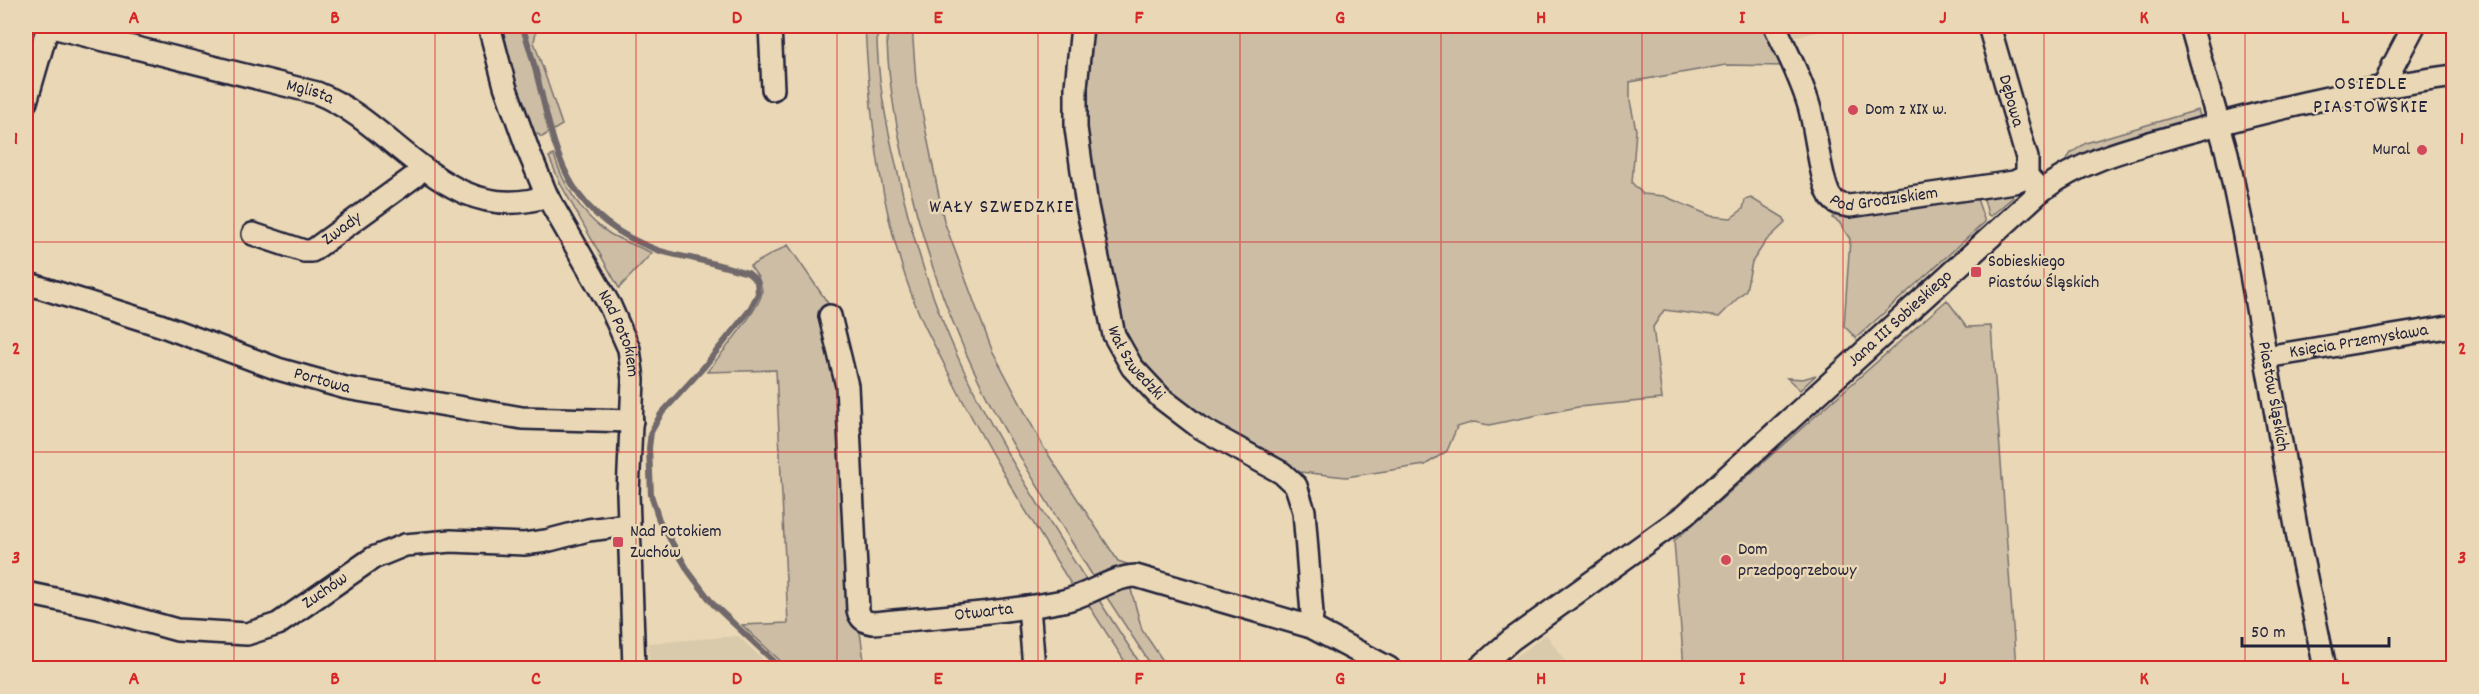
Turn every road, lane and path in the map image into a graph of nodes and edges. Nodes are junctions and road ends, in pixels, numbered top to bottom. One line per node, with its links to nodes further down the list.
1 (48, 26): 12 (street, Mglista); 14 (street, Mglista)
2 (489, 26): 16 (street, Nad Potokiem)
3 (770, 26): 11 (street)
4 (1082, 26): 26 (street, Wał Szwedzki)
5 (1775, 26): 15 (street, Pod Grodziskiem)
6 (1989, 26): 15 (street, Dębowa)
7 (2191, 26): 13 (street, Piastów Śląskich)
8 (2414, 26): 10 (street)
9 (2454, 76): 10 (street, Jana III Sobieskiego)
10 (2385, 85): 13 (street, Jana III Sobieskiego)
11 (773, 89)
12 (26, 102)
13 (2219, 124): 15 (street, Jana III Sobieskiego); 21 (street, Piastów Śląskich)
14 (421, 168): 16 (street, Mglista); 17 (street, Zwady)
15 (2033, 183): 30 (street, Jana III Sobieskiego)
16 (548, 196): 22 (street, Nad Potokiem)
17 (253, 234)
18 (26, 283): 22 (street, Portowa)
19 (830, 316): 25 (street, Otwarta)
20 (2454, 326): 21 (street, Księcia Przemysława)
21 (2266, 357): 31 (street, Piastów Śląskich)
22 (632, 421): 23 (street, Nad Potokiem)
23 (628, 525): 24 (street, Zuchów); 27 (street, Nad Potokiem)
24 (26, 593)
25 (1029, 607): 26 (street, Otwarta); 28 (street)
26 (1311, 627): 29 (street, Otwarta)
27 (634, 669)
28 (1034, 669)
29 (1389, 669)
30 (1479, 669)
31 (2325, 669)

